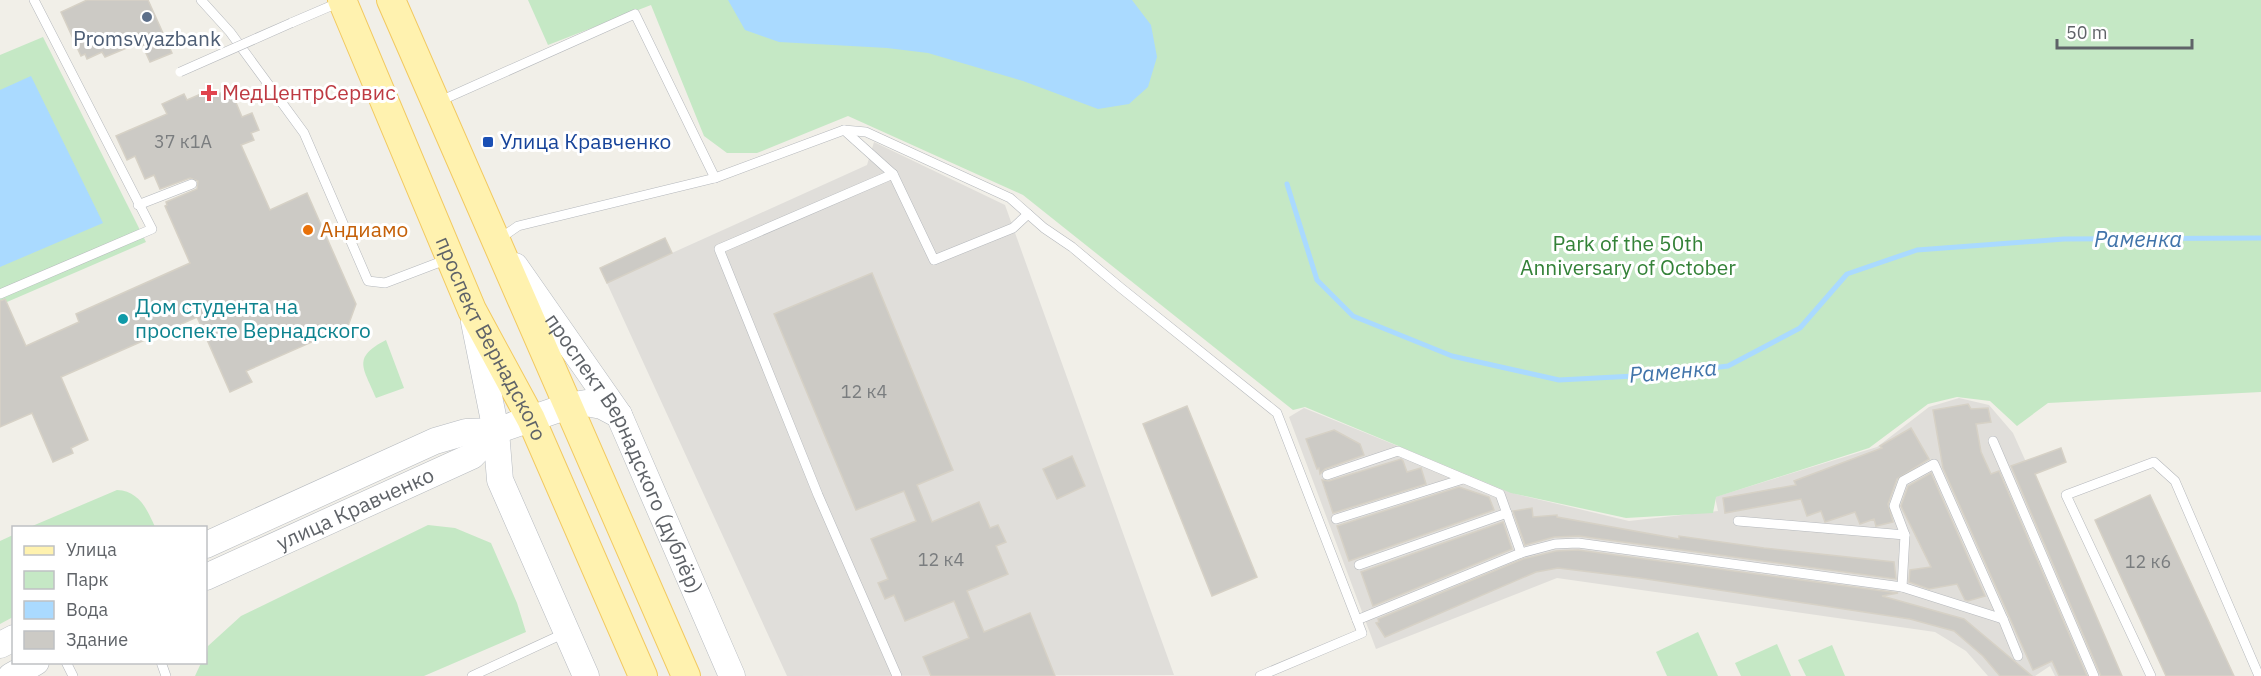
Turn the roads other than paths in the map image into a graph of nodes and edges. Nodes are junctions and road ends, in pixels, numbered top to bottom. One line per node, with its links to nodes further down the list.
1 (34, 0): 11 (lane)
2 (201, 0): 14 (lane)
3 (342, 0): 5 (lane, bridge); 14 (main road, проспект Вернадского)
4 (391, 0): 6 (main road, проспект Вернадского)
5 (180, 72)
6 (436, 103): 9 (lane); 13 (main road, проспект Вернадского)
7 (844, 130): 8 (lane); 9 (lane); 12 (lane)
8 (893, 174): 12 (lane); 46 (lane)
9 (715, 178): 13 (lane)
10 (192, 184): 11 (lane)
11 (138, 205): 15 (lane)
12 (1028, 214): 36 (lane)
13 (497, 242): 17 (main road, проспект Вернадского); 18 (street, проспект Вернадского (дублёр))
14 (451, 258): 16 (main road, проспект Вернадского)
15 (0, 294)
16 (472, 310): 19 (main road, проспект Вернадского); 20 (street)
17 (568, 406): 18 (street, улица Кравченко); 19 (street, улица Кравченко); 44 (main road, проспект Вернадского)
18 (619, 415): 45 (street, проспект Вернадского (дублёр))
19 (531, 419): 20 (street, улица Кравченко); 43 (main road, проспект Вернадского)
20 (496, 431): 24 (street, улица Кравченко); 26 (street, улица Кравченко); 37 (street)
21 (1993, 441): 48 (lane)
22 (1327, 475): 23 (lane)
23 (1463, 479): 25 (lane); 27 (lane)
24 (321, 492): 26 (street); 30 (street, улица Кравченко)
25 (1507, 513): 31 (lane); 32 (lane)
26 (333, 519): 33 (street, улица Кравченко)
27 (1336, 519)
28 (1738, 521): 29 (lane)
29 (1905, 535): 34 (lane); 35 (lane)
30 (207, 545)
31 (1521, 553): 34 (lane); 36 (lane)
32 (1359, 565)
33 (207, 577)
34 (1902, 587): 35 (lane)
35 (2002, 619): 38 (lane)
36 (1357, 620): 47 (lane)
37 (566, 632): 41 (lane); 42 (street)
38 (2018, 656)
39 (34, 664): 40 (street)
40 (11, 676)
41 (472, 676)
42 (586, 676)
43 (643, 676)
44 (686, 676)
45 (732, 676)
46 (897, 676)
47 (1260, 676)
48 (2094, 676)
49 (2151, 676): 50 (lane)
50 (2259, 676)

